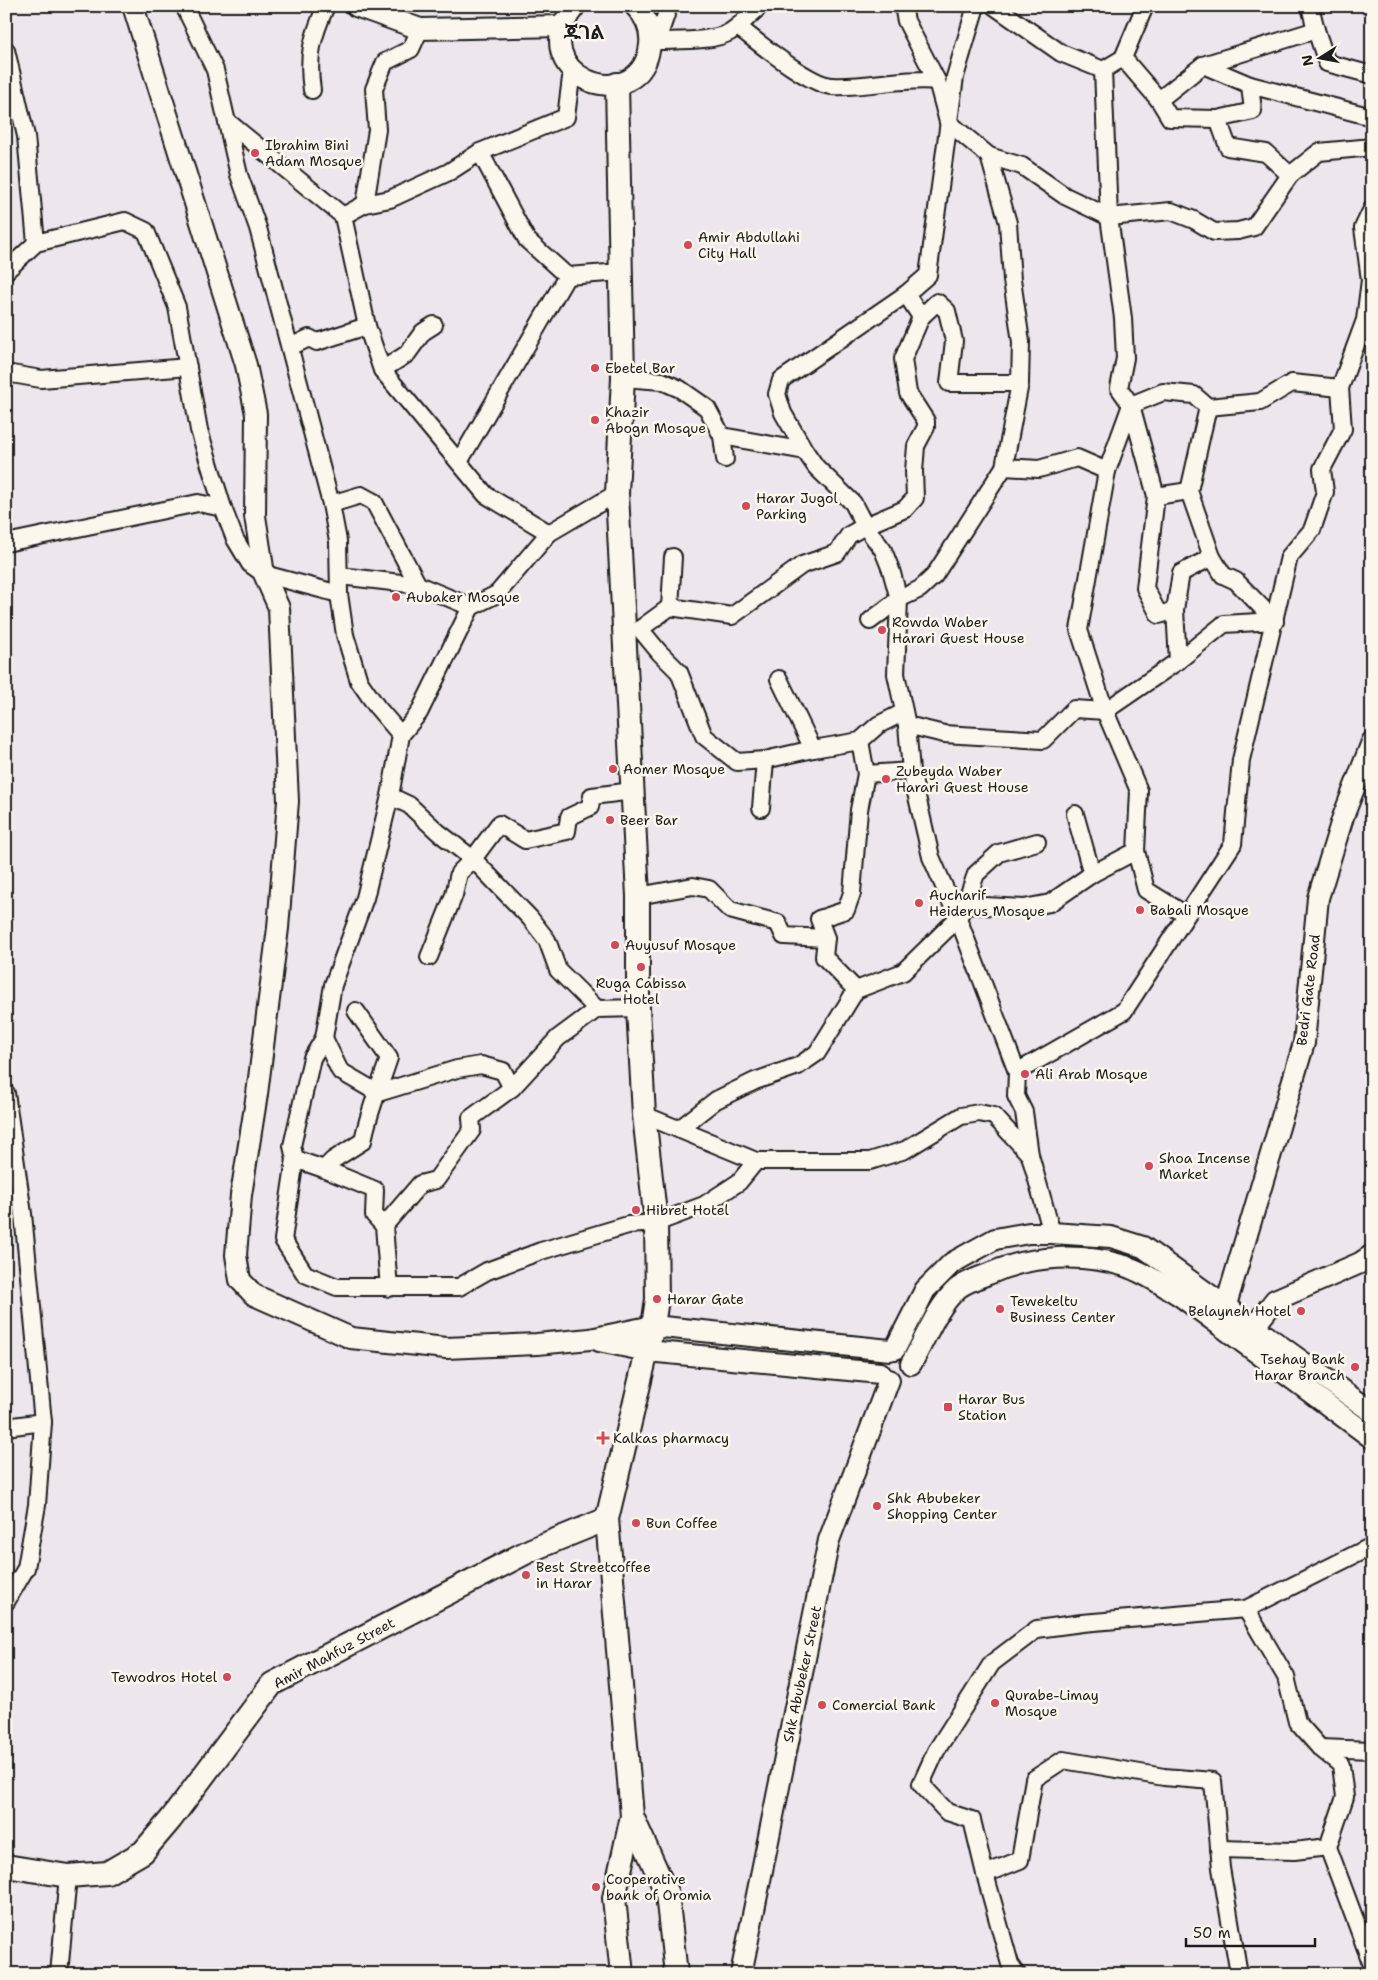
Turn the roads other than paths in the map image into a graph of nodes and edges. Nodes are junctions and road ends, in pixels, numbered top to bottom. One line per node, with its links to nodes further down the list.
1 (133, 6): 75 (street)
2 (184, 6): 32 (street)
3 (326, 6): 28 (street)
4 (356, 6): 16 (street)
5 (575, 6): 14 (street)
6 (635, 6): 18 (street)
7 (670, 6): 18 (street)
8 (760, 6): 15 (street)
9 (903, 6): 25 (street)
10 (976, 6): 33 (street)
11 (994, 6): 23 (street)
12 (1145, 6): 20 (street)
13 (1310, 6): 17 (street)
14 (563, 26): 16 (street); 22 (street)
15 (738, 27): 18 (street); 25 (street)
16 (420, 29): 38 (street)
17 (1316, 30): 21 (street); 24 (street)
18 (654, 42): 26 (street)
19 (6, 50): 42 (street)
20 (1123, 58): 23 (street); 29 (street)
21 (1203, 65): 27 (street); 29 (street)
22 (572, 70): 26 (street); 35 (street)
23 (1104, 70): 41 (street)
24 (1372, 76)
25 (936, 81): 33 (street)
26 (617, 84): 44 (main road)
27 (1250, 85): 30 (street); 31 (street)
28 (312, 90)
29 (1158, 100): 31 (street)
30 (1372, 117)
31 (1218, 119): 37 (street)
32 (228, 122): 40 (street); 50 (street)
33 (948, 122): 36 (street); 46 (street)
34 (1372, 147): 37 (street)
35 (480, 152): 38 (street); 45 (street)
36 (988, 156): 41 (street); 55 (street)
37 (1290, 175): 41 (street)
38 (365, 204): 40 (street)
39 (1372, 209): 56 (street)
40 (343, 216): 49 (street)
41 (1109, 217): 57 (street)
42 (36, 243): 43 (street); 51 (street)
43 (6, 271)
44 (622, 272): 45 (street); 54 (main road)
45 (567, 276): 62 (street)
46 (906, 294): 47 (street); 60 (street)
47 (921, 317): 55 (street); 70 (street)
48 (434, 325): 52 (street)
49 (367, 326): 50 (street); 52 (street)
50 (290, 347): 68 (street)
51 (188, 367): 53 (street); 69 (street)
52 (382, 370): 62 (street)
53 (6, 373)
54 (623, 378): 59 (street); 66 (main road)
55 (1020, 383): 63 (street)
56 (1340, 388): 58 (street); 84 (street)
57 (1131, 405): 58 (street); 64 (street); 67 (street)
58 (1208, 407): 65 (street)
59 (722, 436): 60 (street); 61 (street)
60 (805, 451): 70 (street)
61 (725, 459)
62 (459, 462): 71 (street)
63 (1004, 467): 64 (street); 79 (street)
64 (1106, 471): 87 (street)
65 (1189, 491): 67 (street); 74 (street)
66 (617, 493): 71 (street); 96 (main road)
67 (1156, 496): 82 (street)
68 (331, 504): 76 (street); 77 (street)
69 (223, 508): 72 (street); 75 (street)
70 (866, 526): 79 (street); 80 (street)
71 (549, 533): 81 (street)
72 (6, 543)
73 (673, 557): 80 (street)
74 (1212, 557): 82 (street); 84 (street)
75 (264, 574): 78 (street); 137 (street)
76 (340, 576): 77 (street); 78 (street)
77 (418, 585): 81 (street)
78 (339, 594): 89 (street)
79 (899, 599): 83 (street); 88 (street)
80 (670, 606): 93 (street)
81 (471, 607): 89 (street)
82 (1175, 610): 85 (street)
83 (870, 621)
84 (1275, 621): 85 (street); 106 (street)
85 (1178, 661): 87 (street)
86 (778, 679): 92 (street)
87 (1105, 711): 88 (street); 101 (street)
88 (906, 718): 90 (street); 94 (street)
89 (401, 735): 97 (street)
90 (860, 741): 92 (street); 95 (street)
91 (1372, 742): 133 (street, Bedri Gate Road)
92 (813, 749): 93 (street)
93 (765, 760): 98 (street)
94 (911, 772): 95 (street); 105 (street)
95 (866, 774): 107 (street)
96 (634, 791): 102 (street); 104 (main road)
97 (390, 796): 102 (street); 113 (street)
98 (761, 808)
99 (1075, 814): 103 (street)
100 (1037, 842): 105 (street)
101 (1136, 851): 103 (street); 106 (street)
102 (473, 859): 108 (street); 111 (street)
103 (1092, 874): 105 (street)
104 (638, 896): 107 (street); 110 (main road)
105 (961, 912): 109 (street); 114 (street)
106 (1186, 915): 114 (street)
107 (826, 938): 109 (street)
108 (429, 956)
109 (856, 990): 119 (street)
110 (638, 1008): 111 (street); 118 (main road)
111 (598, 1009): 115 (street)
112 (356, 1011): 117 (street)
113 (324, 1038): 117 (street); 121 (street)
114 (1017, 1072): 120 (street)
115 (512, 1088): 117 (street); 125 (street)
116 (6, 1093): 144 (street)
117 (378, 1093): 123 (street)
118 (644, 1115): 119 (street); 124 (main road)
119 (679, 1129): 122 (street)
120 (1030, 1155): 122 (street); 126 (street)
121 (295, 1159): 123 (street); 132 (street)
122 (756, 1160): 124 (street)
123 (324, 1169): 125 (street)
124 (656, 1222): 132 (street); 134 (main road)
125 (384, 1226): 132 (street)
126 (1052, 1233): 127 (street); 130 (street)
127 (1111, 1237): 129 (street); 133 (street)
128 (1372, 1255): 135 (street)
129 (1104, 1262): 131 (street); 133 (street)
130 (952, 1263): 131 (street); 138 (street)
131 (970, 1282): 141 (street)
132 (389, 1288)
133 (1222, 1316): 135 (street)
134 (653, 1326): 136 (street); 137 (street); 139 (main road)
135 (1248, 1334): 143 (street); 146 (street)
136 (778, 1338): 138 (street); 140 (street)
137 (590, 1339): 139 (street)
138 (892, 1349): 141 (street); 142 (street)
139 (647, 1351): 140 (street); 147 (main road)
140 (773, 1362): 142 (street)
141 (912, 1364): 142 (street)
142 (884, 1377): 163 (street, Shk Abubeker Street)
143 (1372, 1412)
144 (43, 1422): 145 (street); 149 (street)
145 (6, 1427)
146 (1372, 1438)
147 (607, 1519): 153 (main road); 158 (main road, Amir Mahfuz Street)
148 (1372, 1546): 150 (street)
149 (6, 1602)
150 (1246, 1609): 151 (street); 157 (street)
151 (1320, 1748): 152 (street); 154 (street)
152 (1372, 1750)
153 (632, 1816): 161 (main road); 162 (main road)
154 (1328, 1847): 155 (street); 159 (street)
155 (1220, 1850): 157 (street); 165 (street)
156 (6, 1866): 158 (main road, Amir Mahfuz Street)
157 (985, 1874): 164 (street)
158 (68, 1876): 160 (street)
159 (1372, 1965)
160 (59, 1974)
161 (622, 1974)
162 (676, 1974)
163 (741, 1974)
164 (1017, 1974)
165 (1239, 1974)

